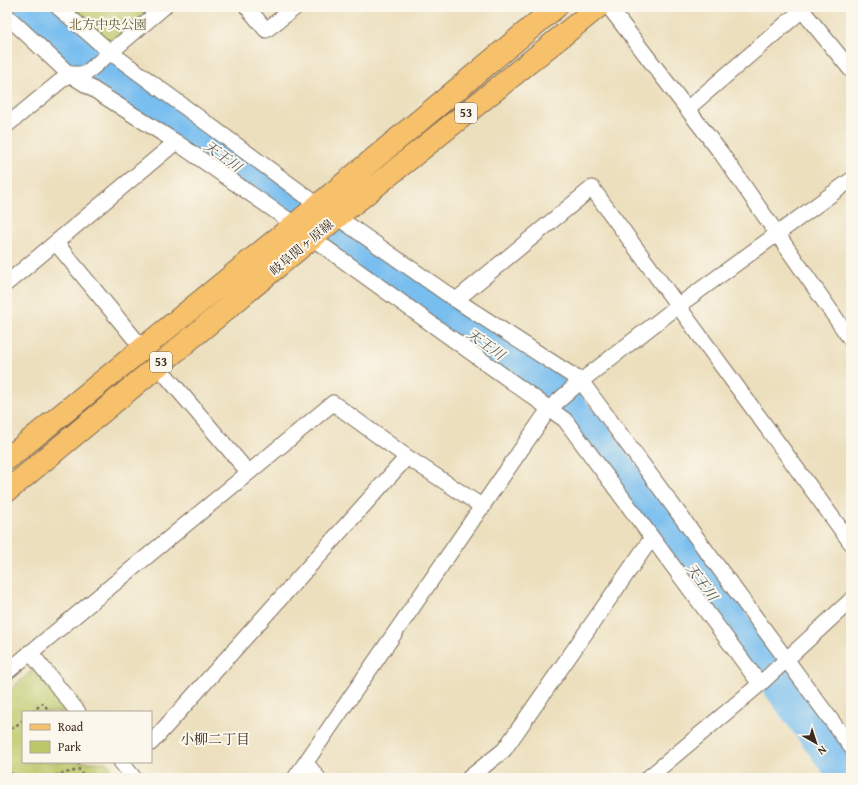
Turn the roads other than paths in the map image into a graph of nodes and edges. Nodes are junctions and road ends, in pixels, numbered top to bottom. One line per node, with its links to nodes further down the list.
1 (58, 7): 9 (street)
2 (164, 7): 9 (street)
3 (247, 7): 4 (street)
4 (296, 7)
5 (556, 7): 16 (main road, 岐阜関ヶ原線 / 53)
6 (598, 7): 17 (main road, 岐阜関ヶ原線 / 53)
7 (609, 7): 12 (street)
8 (7, 16): 11 (street)
9 (110, 52): 11 (street); 16 (street)
10 (851, 70): 12 (street)
11 (69, 74): 13 (street); 14 (street)
12 (687, 109): 18 (street)
13 (7, 125)
14 (176, 142): 16 (street); 20 (street)
15 (851, 180): 18 (street)
16 (306, 214): 25 (main road, 岐阜関ヶ原線 / 53)
17 (336, 219): 19 (main road, 岐阜関ヶ原線 / 53); 22 (street)
18 (777, 234): 23 (street); 24 (street)
19 (314, 237): 26 (main road, 岐阜関ヶ原線 / 53); 28 (street)
20 (56, 243): 21 (street); 25 (street)
21 (7, 283)
22 (456, 300): 23 (street); 27 (street)
23 (678, 306): 27 (street); 35 (street)
24 (851, 340)
25 (143, 349): 30 (main road, 岐阜関ヶ原線 / 53)
26 (158, 366): 31 (street); 32 (main road, 岐阜関ヶ原線 / 53)
27 (581, 381): 28 (street); 38 (street)
28 (549, 410): 33 (street); 34 (street)
29 (407, 457): 31 (street); 33 (street); 42 (street)
30 (7, 459)
31 (248, 472): 37 (street)
32 (7, 491)
33 (483, 507): 44 (street)
34 (651, 539): 40 (street); 47 (street)
35 (851, 543)
36 (851, 600): 38 (street)
37 (30, 652): 39 (street); 41 (street)
38 (787, 659): 40 (street); 43 (street)
39 (7, 672)
40 (760, 684): 48 (street)
41 (77, 711)
42 (152, 743)
43 (851, 747)
44 (306, 763): 45 (street); 46 (street)
45 (295, 778)
46 (318, 778)
47 (469, 778)
48 (648, 778)

